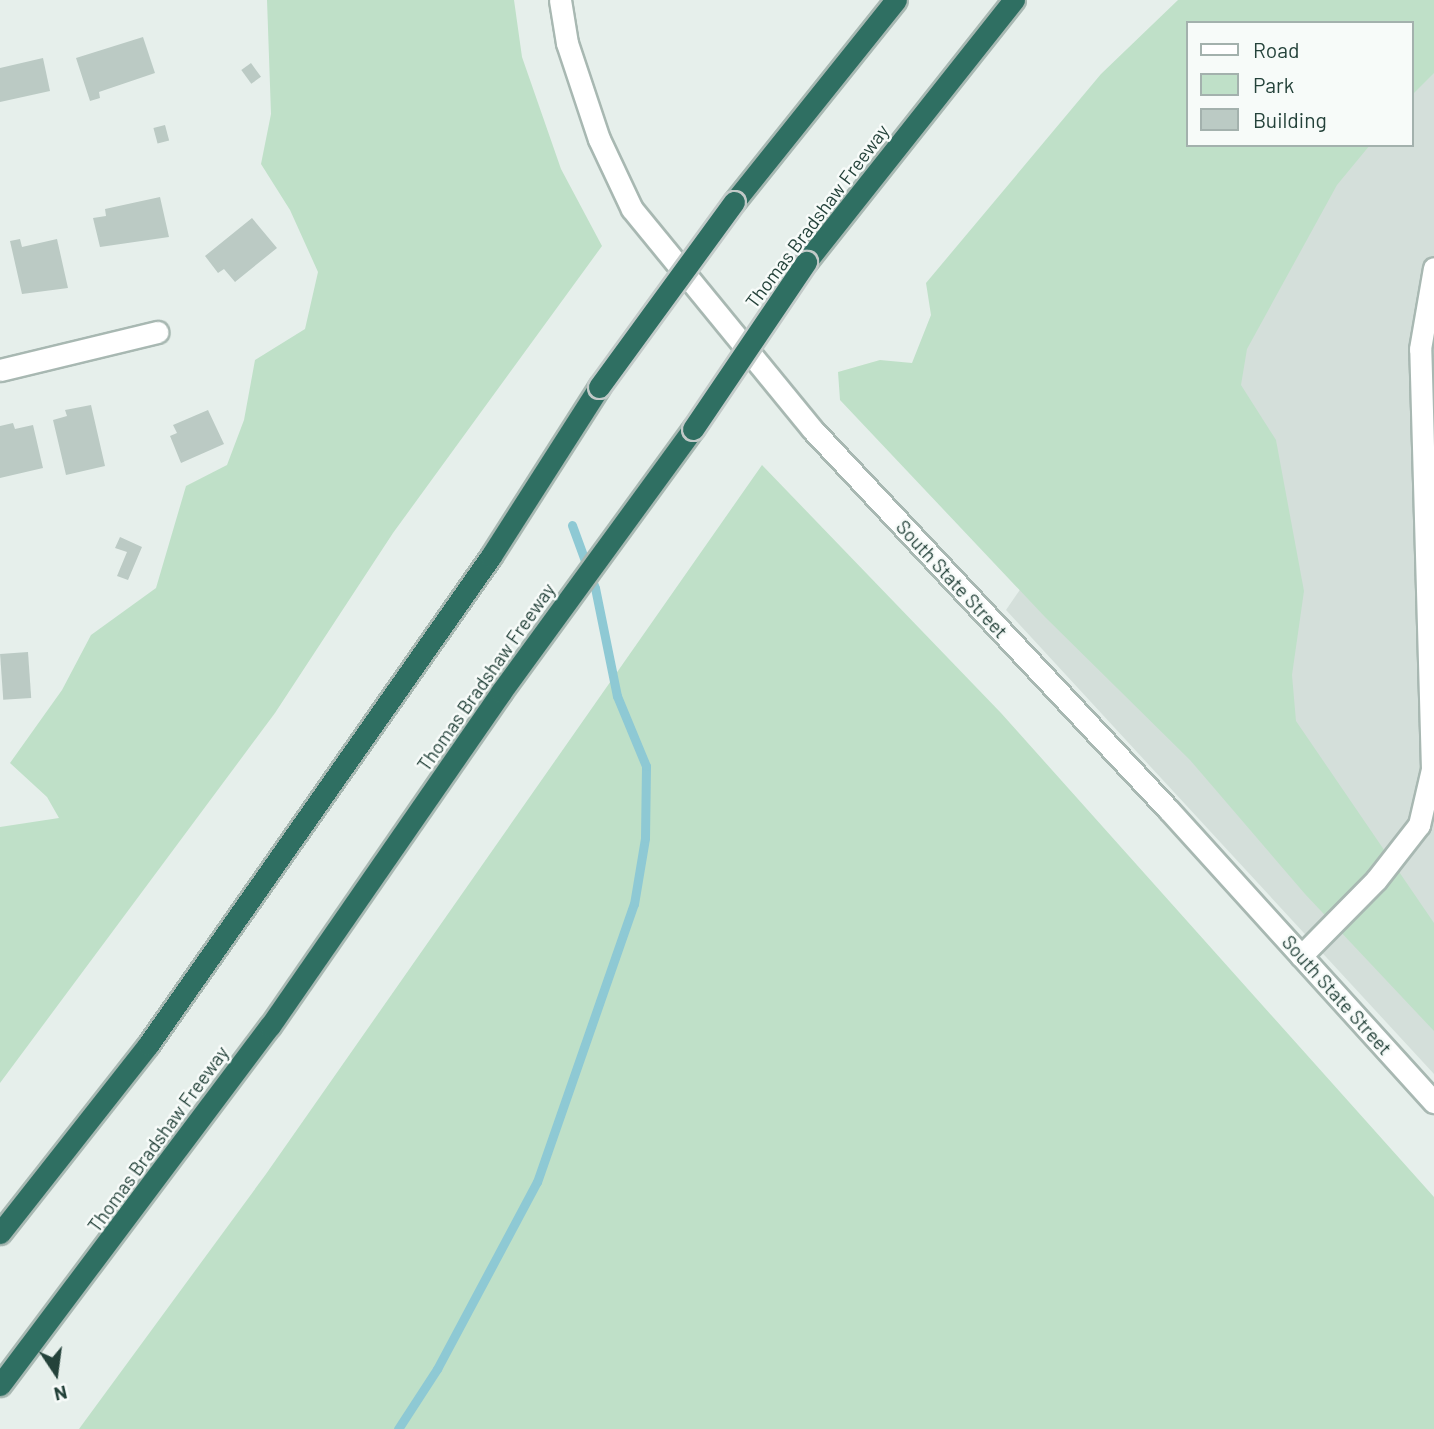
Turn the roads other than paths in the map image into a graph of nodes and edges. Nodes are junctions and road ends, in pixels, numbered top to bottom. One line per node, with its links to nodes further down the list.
1 (560, 0): 7 (street, South State Street)
2 (896, 0): 9 (highway, bridge)
3 (1014, 0): 10 (highway, Thomas Bradshaw Freeway, bridge)
4 (1434, 268): 7 (street)
5 (157, 332): 6 (street)
6 (0, 370)
7 (1301, 956): 8 (street, South State Street)
8 (1434, 1102)
9 (0, 1233)
10 (0, 1384)

